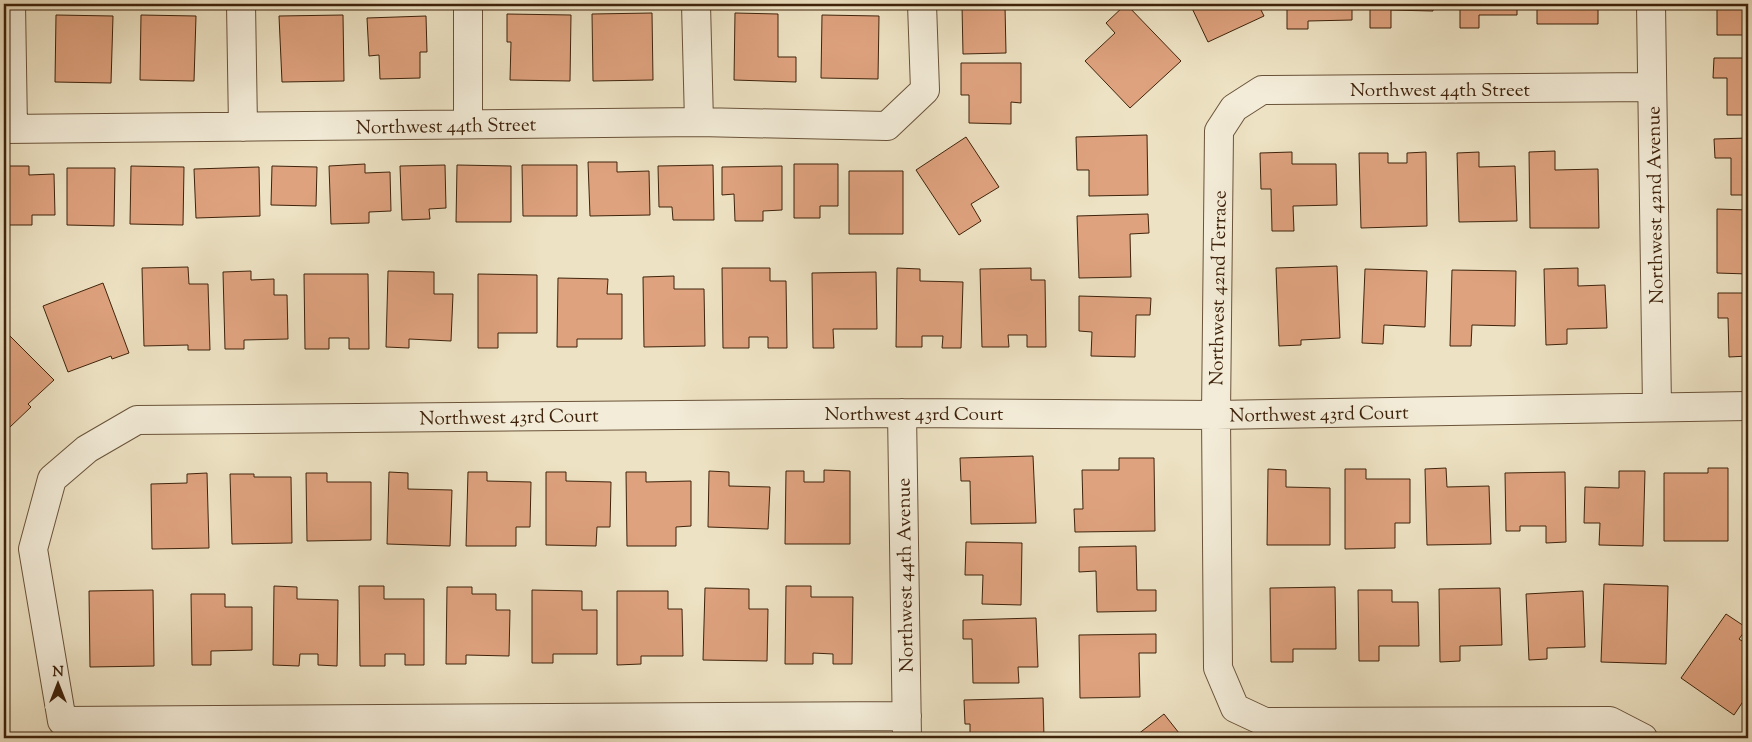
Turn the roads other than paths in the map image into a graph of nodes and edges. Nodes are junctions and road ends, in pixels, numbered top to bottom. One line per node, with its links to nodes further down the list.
1 (11, 4): 12 (street)
2 (241, 4): 11 (street)
3 (468, 4): 10 (street)
4 (696, 4): 9 (street)
5 (922, 4): 9 (street, Northwest 44th Street)
6 (1650, 4): 7 (street, Northwest 42nd Avenue)
7 (1652, 87): 8 (street, Northwest 44th Street); 14 (street, Northwest 42nd Avenue)
8 (1234, 108): 16 (street, Northwest 42nd Terrace)
9 (699, 122): 10 (street, Northwest 44th Street)
10 (468, 124): 11 (street, Northwest 44th Street)
11 (243, 127): 12 (street, Northwest 44th Street)
12 (9, 129)
13 (1748, 406): 14 (street, Northwest 43rd Court)
14 (1657, 407): 16 (street, Northwest 43rd Court)
15 (902, 413): 16 (street, Northwest 43rd Court); 17 (street, Northwest 44th Avenue); 17 (street, Northwest 43rd Court)
16 (1216, 415): 18 (street, Northwest 42nd Terrace)
17 (907, 727)
18 (1643, 738)

